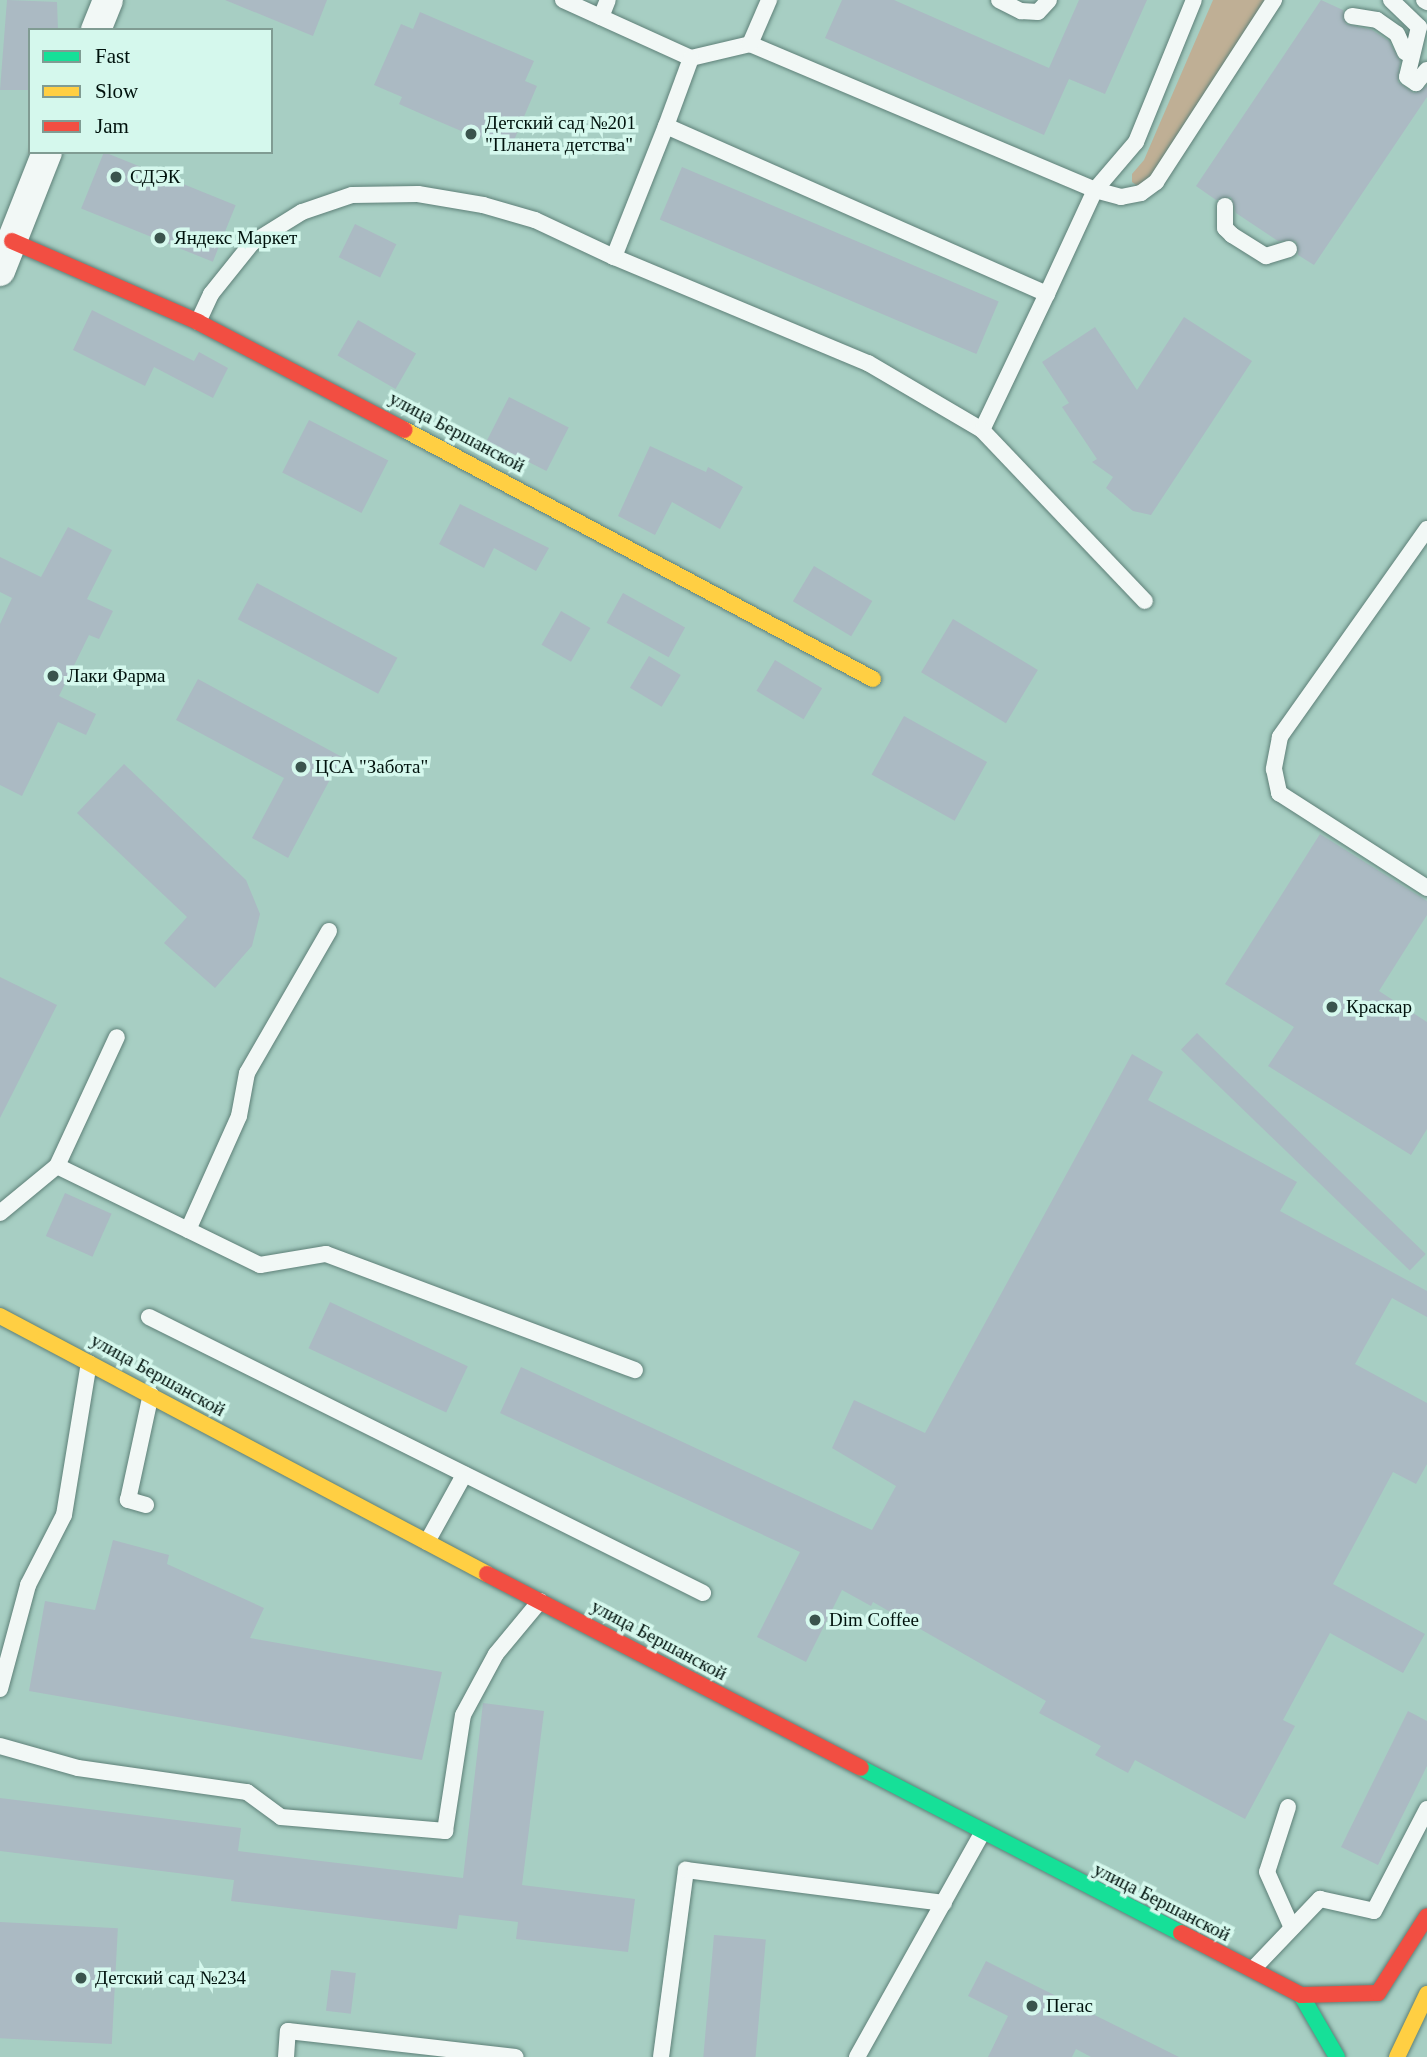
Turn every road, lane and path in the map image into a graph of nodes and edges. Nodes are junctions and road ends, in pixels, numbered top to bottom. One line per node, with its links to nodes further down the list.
1 (108, 0): 12 (street)
2 (563, 0): 11 (lane)
3 (608, 0): 11 (lane)
4 (769, 0): 13 (lane)
5 (999, 0): 6 (lane)
6 (1049, 0)
7 (1194, 0): 19 (lane)
8 (1274, 0): 19 (lane)
9 (1391, 0): 16 (lane)
10 (1352, 16): 14 (lane)
11 (601, 17): 15 (lane)
12 (97, 28)
13 (750, 44): 15 (lane); 19 (lane)
14 (1405, 52)
15 (691, 58): 17 (lane)
16 (1427, 70)
17 (666, 126): 23 (lane); 25 (lane)
18 (46, 154): 21 (street)
19 (1095, 190): 25 (lane)
20 (1225, 206): 22 (lane)
21 (11, 224): 24 (street); 26 (main road, улица Бершанской)
22 (1289, 249)
23 (614, 257): 26 (lane); 27 (lane)
24 (0, 271)
25 (1048, 294): 27 (lane)
26 (198, 322): 30 (main road, улица Бершанской)
27 (982, 430): 29 (lane)
28 (1427, 529): 31 (lane)
29 (1145, 601)
30 (873, 679)
31 (1427, 888)
32 (329, 931): 36 (lane)
33 (117, 1037): 34 (lane)
34 (57, 1166): 35 (lane); 36 (lane)
35 (0, 1213)
36 (188, 1230): 40 (lane)
37 (0, 1316): 39 (main road, улица Бершанской)
38 (149, 1317): 42 (lane)
39 (89, 1361): 41 (main road, улица Бершанской); 47 (lane)
40 (635, 1370)
41 (151, 1394): 43 (lane); 44 (main road, улица Бершанской)
42 (464, 1475): 44 (lane); 45 (lane)
43 (146, 1505)
44 (427, 1542): 46 (main road, улица Бершанской)
45 (704, 1593)
46 (540, 1601): 48 (lane); 51 (main road, улица Бершанской)
47 (0, 1689)
48 (0, 1746)
49 (1288, 1807): 54 (lane)
50 (1427, 1809): 54 (lane)
51 (982, 1833): 52 (lane); 55 (main road, улица Бершанской)
52 (944, 1903): 60 (lane); 61 (lane)
53 (1427, 1916): 57 (main road, улица Бершанской)
54 (1292, 1928): 55 (lane)
55 (1251, 1970): 57 (main road, улица Бершанской)
56 (1427, 1994): 63 (main road)
57 (1301, 1995): 62 (main road)
58 (286, 2057): 59 (lane)
59 (516, 2057)
60 (661, 2057)
61 (857, 2057)
62 (1337, 2057)
63 (1397, 2057)

